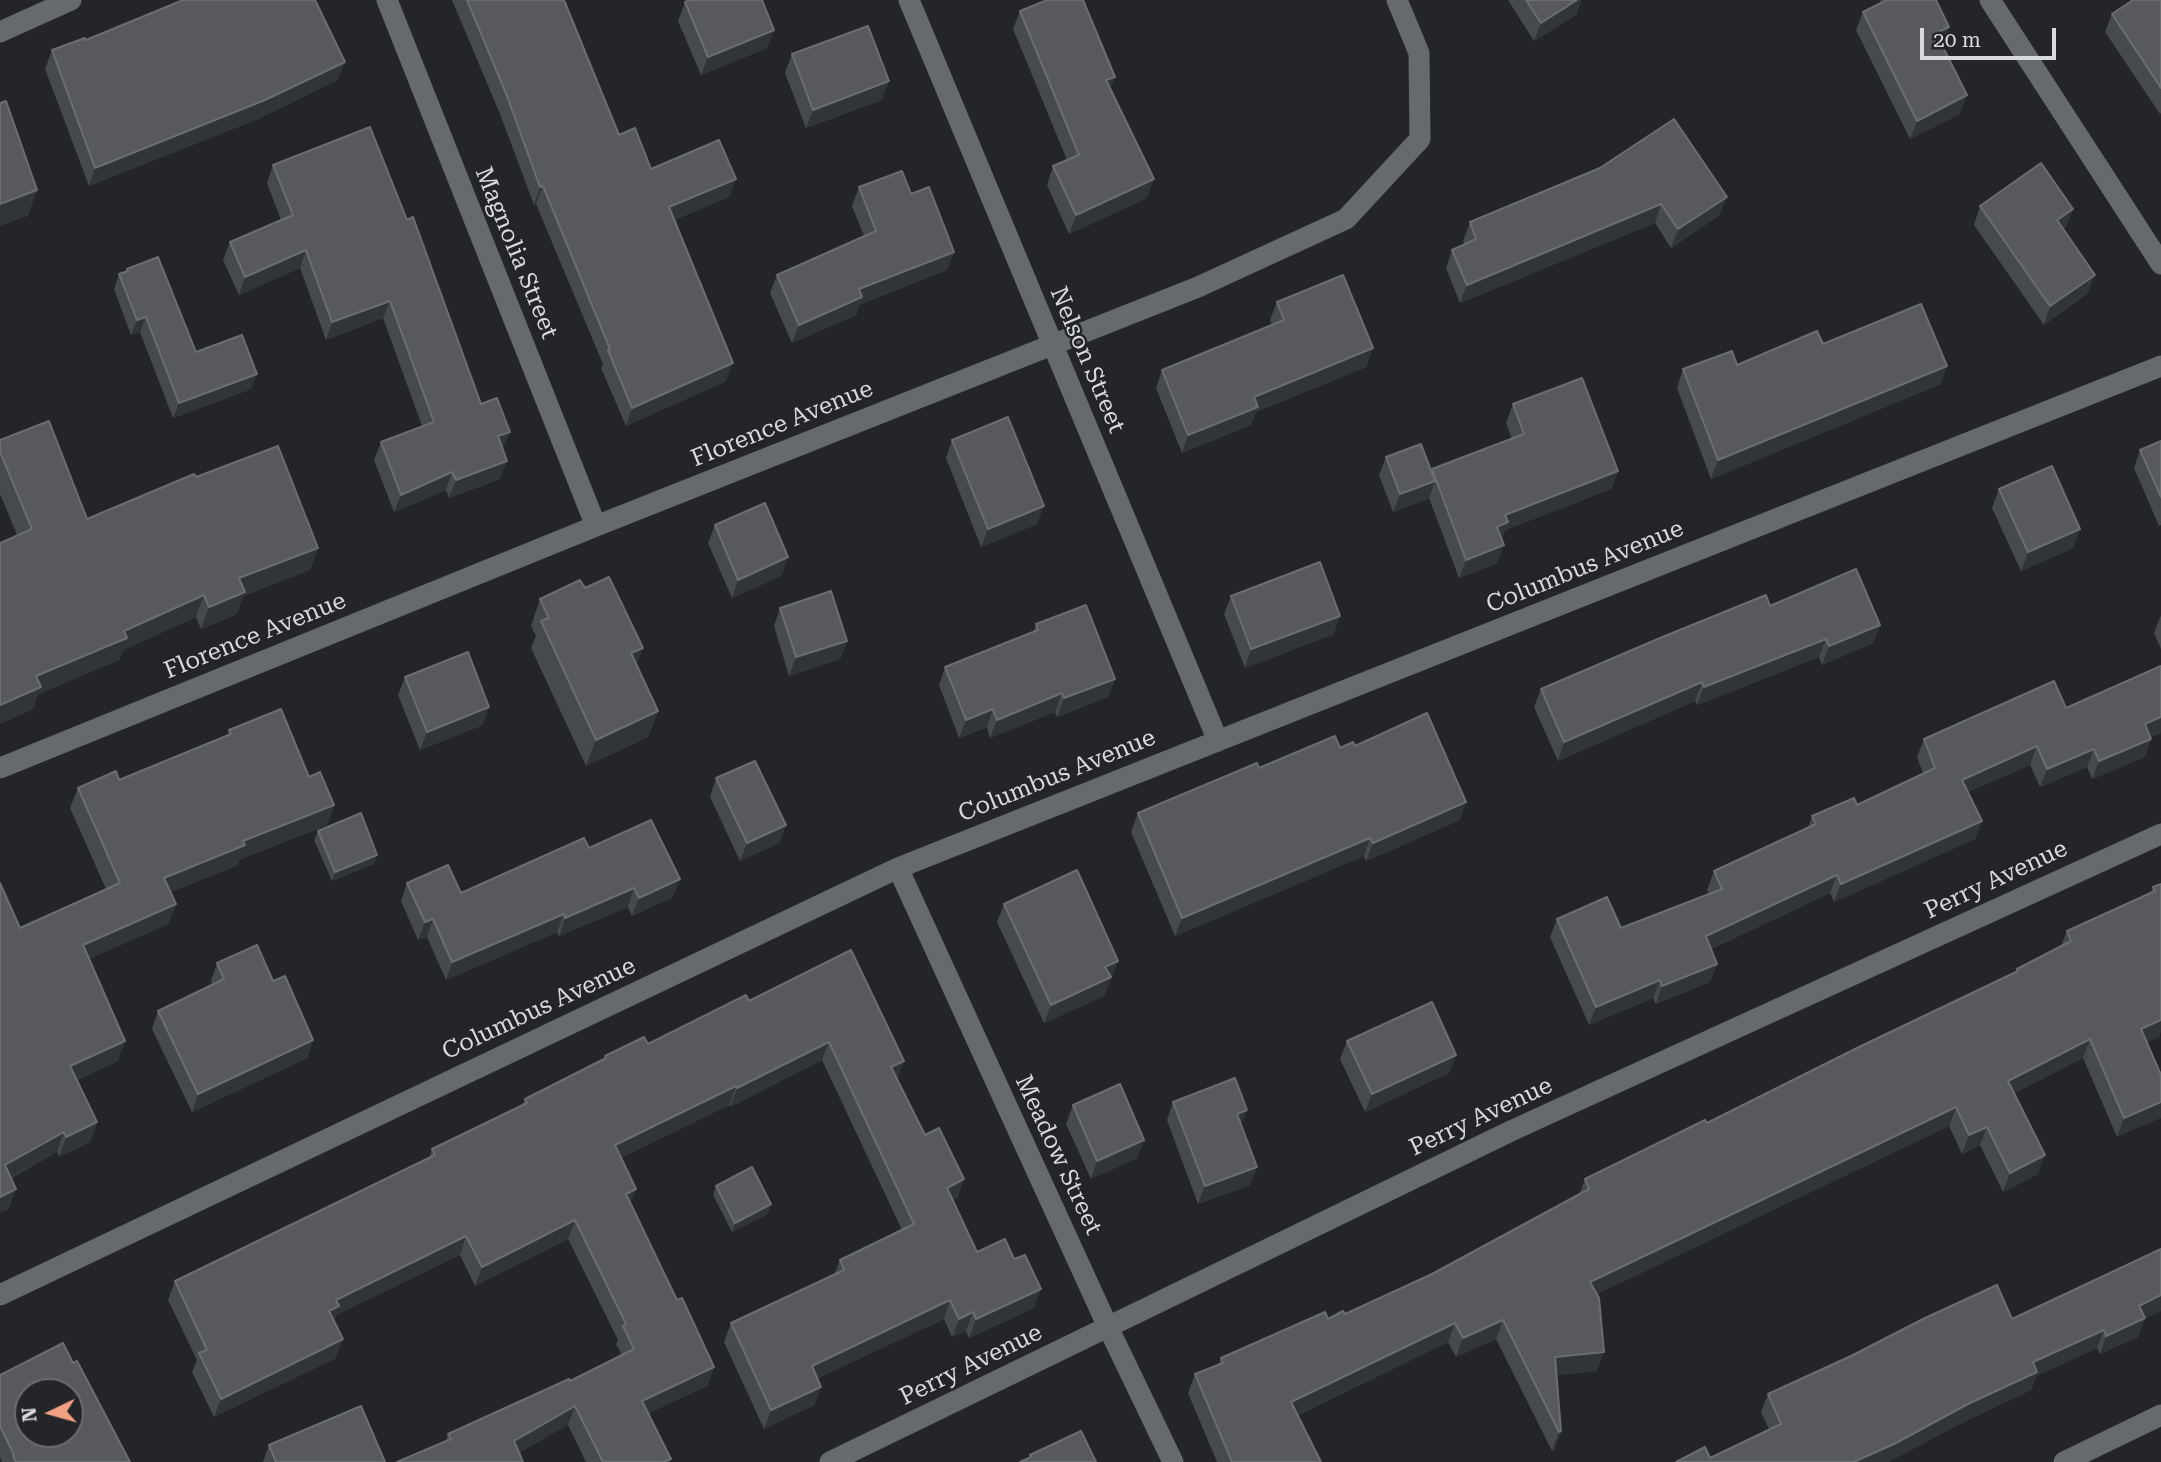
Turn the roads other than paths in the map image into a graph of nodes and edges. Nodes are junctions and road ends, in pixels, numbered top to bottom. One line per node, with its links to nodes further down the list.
1 (71, 0): 6 (street)
2 (387, 0): 10 (street, Magnolia Street)
3 (909, 0): 8 (street, Nelson Street)
4 (1397, 0): 8 (street, Florence Avenue)
5 (1990, 0): 7 (street)
6 (0, 32)
7 (2161, 264)
8 (1052, 345): 10 (street, Florence Avenue); 11 (street, Nelson Street)
9 (2161, 366): 11 (street, Columbus Avenue)
10 (596, 526): 12 (street, Florence Avenue)
11 (1218, 741): 14 (street, Columbus Avenue)
12 (0, 768)
13 (2161, 834): 16 (street, Perry Avenue)
14 (898, 868): 15 (street, Columbus Avenue); 16 (street, Meadow Street)
15 (0, 1296)
16 (1108, 1327): 18 (street, Perry Avenue); 19 (street, Meadow Street)
17 (2161, 1415): 20 (street)
18 (830, 1462)
19 (1173, 1462)
20 (2064, 1462)

